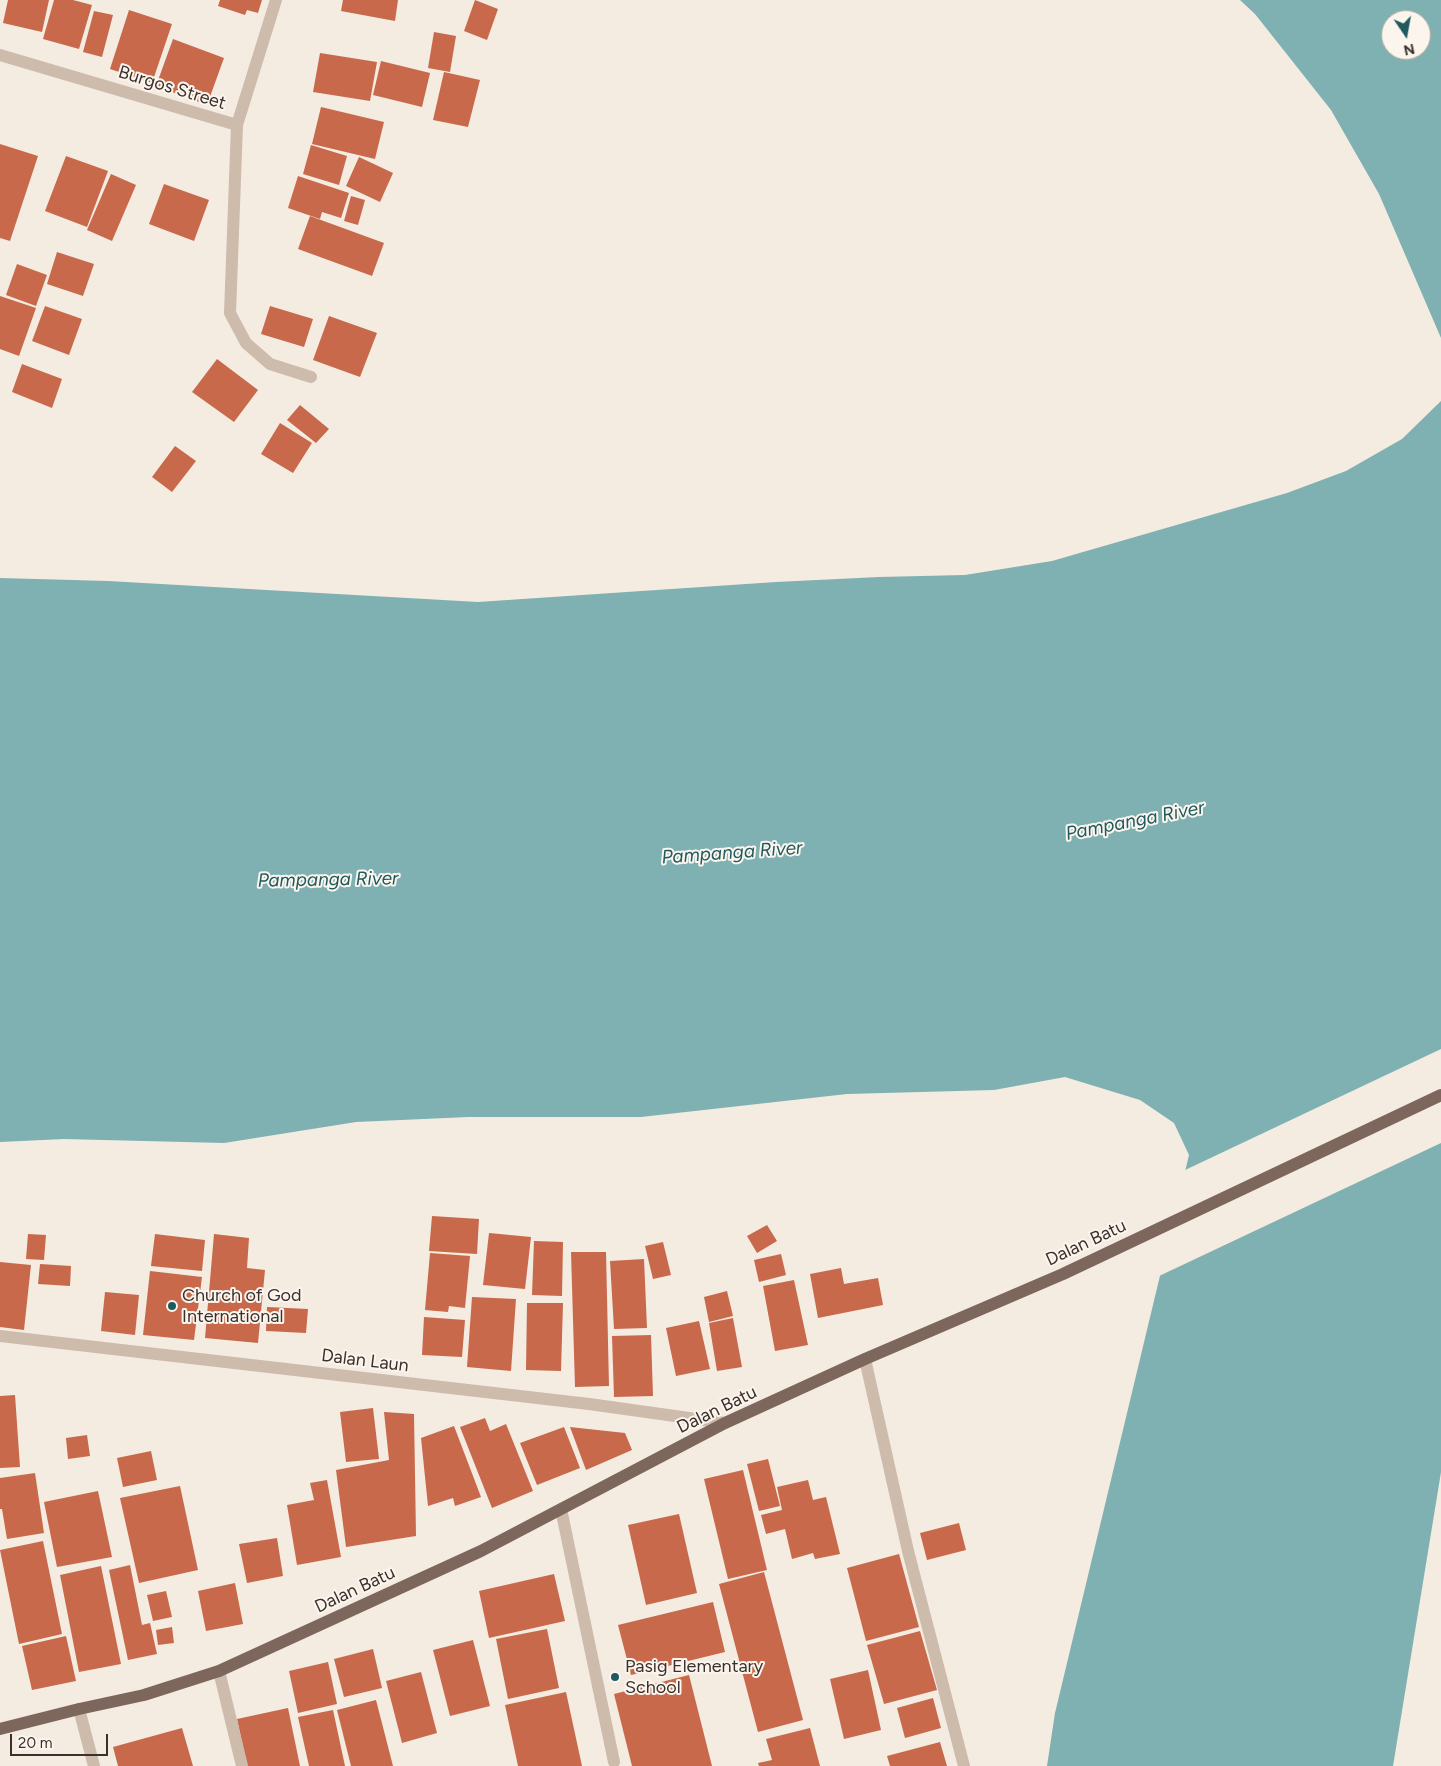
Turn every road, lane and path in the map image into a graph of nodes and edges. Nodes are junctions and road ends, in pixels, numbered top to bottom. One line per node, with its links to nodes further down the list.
1 (276, 0): 3 (street, Burgos Street)
2 (0, 55): 3 (street, Burgos Street)
3 (238, 125): 4 (street)
4 (311, 377)
5 (1441, 1095): 7 (main road, Dalan Batu)
6 (0, 1336): 8 (street, Dalan Laun)
7 (865, 1359): 8 (main road, Dalan Batu); 16 (street)
8 (725, 1423): 9 (main road, Dalan Batu)
9 (561, 1509): 10 (main road, Dalan Batu); 13 (street)
10 (219, 1671): 11 (main road, Dalan Batu); 15 (street)
11 (79, 1709): 12 (main road, Dalan Batu); 14 (street)
12 (0, 1729)
13 (614, 1762)
14 (94, 1766)
15 (242, 1766)
16 (964, 1766)

